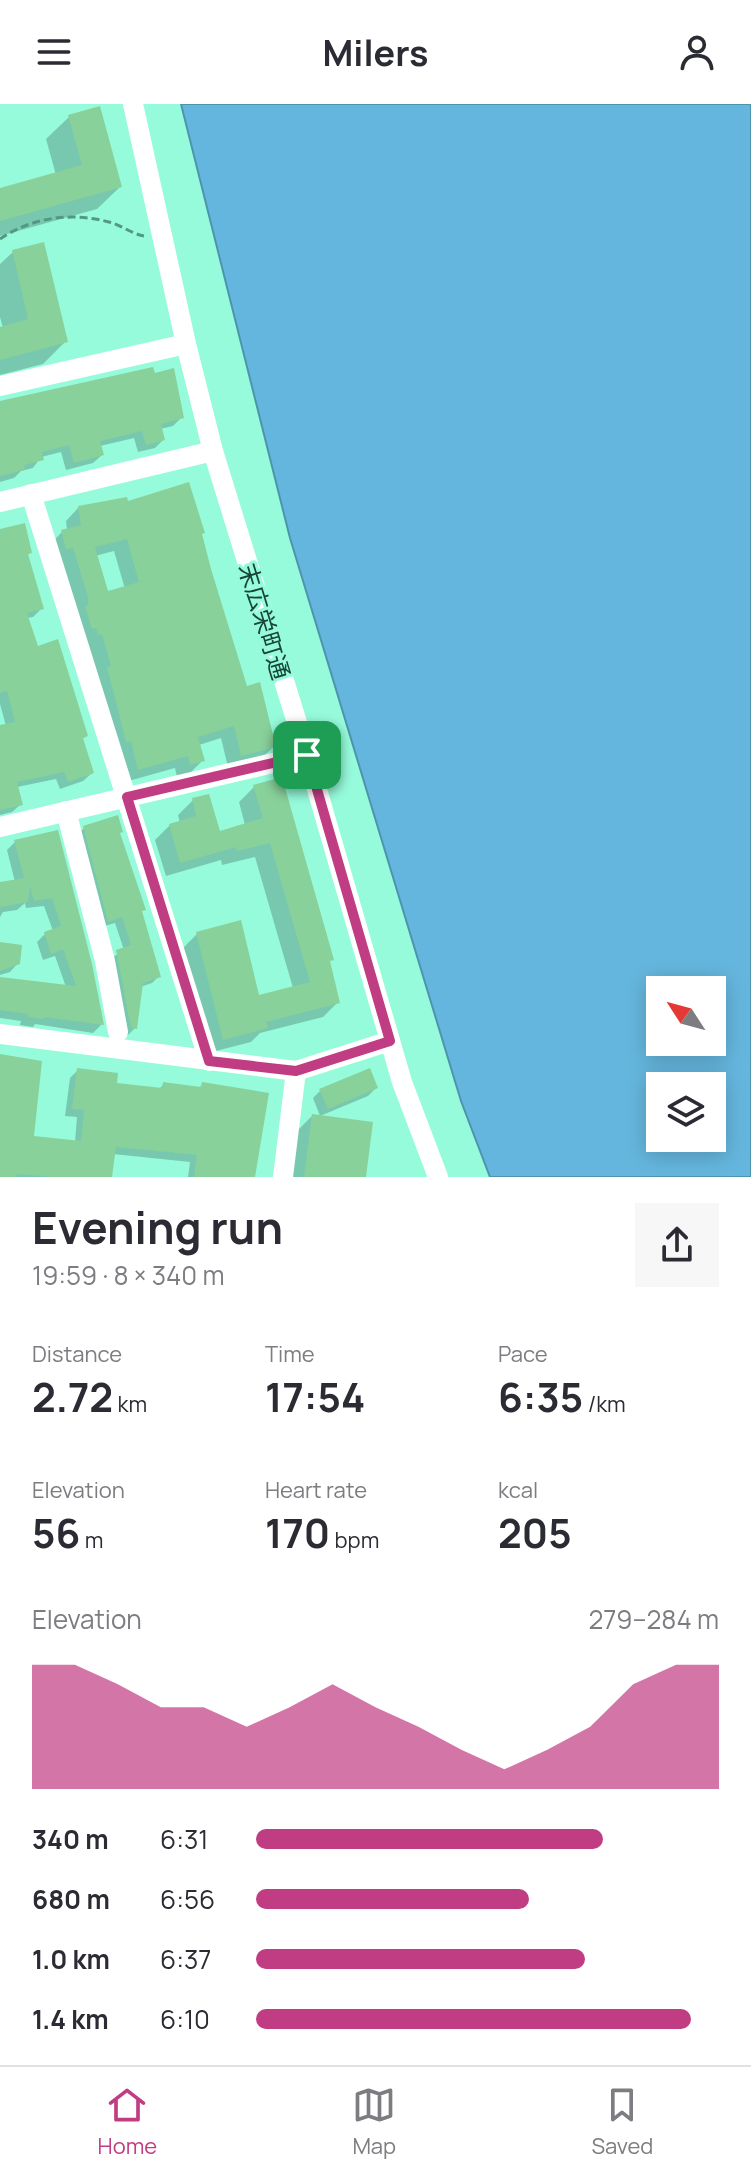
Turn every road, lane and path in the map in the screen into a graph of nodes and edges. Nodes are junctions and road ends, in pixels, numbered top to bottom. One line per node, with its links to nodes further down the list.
1 (133, 104): 4 (street, 末広栄町通)
2 (144, 236): 3 (path)
3 (0, 239)
4 (186, 344): 5 (street); 6 (street, 末広栄町通)
5 (0, 386)
6 (213, 451): 7 (street); 9 (street, 末広栄町通)
7 (31, 494): 8 (street); 10 (street)
8 (0, 502)
9 (307, 755): 10 (street); 15 (street, 末広栄町通)
10 (127, 797): 11 (street); 16 (street)
11 (66, 811): 12 (street); 13 (street)
12 (0, 827)
13 (118, 1032)
14 (0, 1034): 16 (street)
15 (390, 1041): 17 (street); 19 (street, 末広栄町通)
16 (209, 1061): 17 (street)
17 (296, 1071): 18 (street)
18 (283, 1177)
19 (438, 1177)

